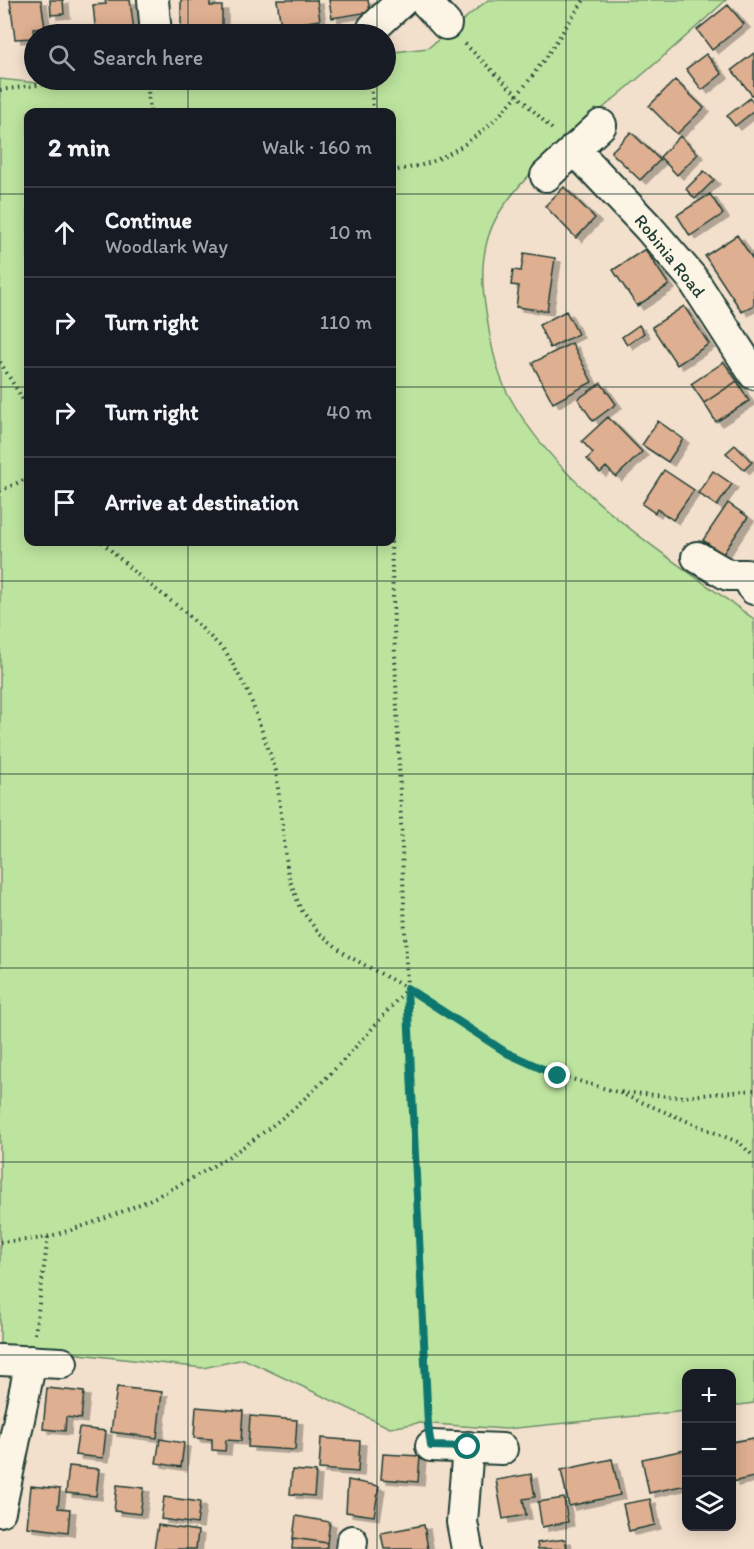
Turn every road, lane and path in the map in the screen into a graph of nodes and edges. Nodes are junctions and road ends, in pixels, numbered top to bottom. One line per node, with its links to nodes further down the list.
1 (153, 0): 5 (street)
2 (403, 0): 6 (street)
3 (424, 0): 7 (street)
4 (584, 0): 12 (path)
5 (155, 24)
6 (378, 24)
7 (446, 24): 12 (path)
8 (24, 87): 9 (path)
9 (0, 90)
10 (148, 90): 13 (path)
11 (372, 90): 14 (path)
12 (517, 97): 16 (path); 17 (path)
13 (150, 108)
14 (373, 108)
15 (601, 125): 16 (street)
16 (574, 149): 18 (street); 20 (street, Robinia Road)
17 (396, 170)
18 (546, 176)
19 (0, 362): 21 (path)
20 (754, 374)
21 (24, 401)
22 (24, 480): 23 (path)
23 (0, 491)
24 (106, 546): 28 (path)
25 (391, 546): 28 (path)
26 (697, 557): 27 (street)
27 (752, 573)
28 (407, 988): 30 (path); 32 (path); 37 (path)
29 (754, 1090): 30 (path)
30 (617, 1092): 31 (path)
31 (754, 1157)
32 (48, 1237): 33 (path); 35 (path)
33 (0, 1242)
34 (0, 1360): 35 (street)
35 (31, 1361): 36 (street); 40 (street)
36 (62, 1363)
37 (431, 1446): 38 (street)
38 (468, 1447): 39 (street); 41 (street)
39 (502, 1449)
40 (0, 1511)
41 (467, 1549)

